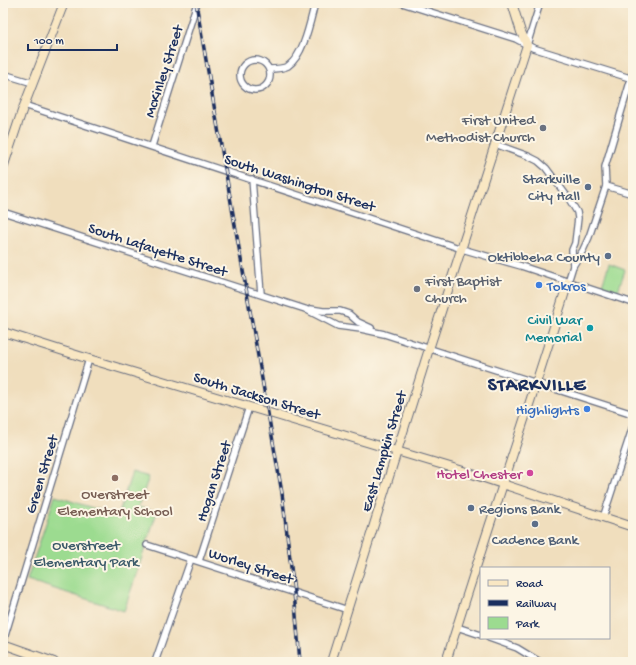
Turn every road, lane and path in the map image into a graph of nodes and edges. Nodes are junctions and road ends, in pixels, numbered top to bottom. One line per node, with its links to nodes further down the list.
1 (64, 3): 11 (street)
2 (197, 3): 14 (street, McKinley Street)
3 (315, 3): 8 (street)
4 (402, 3): 7 (street)
5 (512, 3): 7 (street)
6 (540, 3): 7 (street)
7 (527, 45): 10 (street); 13 (street, East Lampkin Street)
8 (269, 69): 8 (street)
9 (3, 74): 11 (street)
10 (632, 76): 17 (street)
11 (33, 84): 12 (street)
12 (24, 105): 14 (street, South Washington Street); 15 (street)
13 (495, 144): 20 (street); 22 (street, East Lampkin Street)
14 (152, 146): 16 (street, South Washington Street)
15 (3, 168)
16 (252, 179): 22 (street, South Washington Street); 25 (street)
17 (606, 186): 18 (street); 21 (street)
18 (633, 194)
19 (3, 212): 25 (street, South Lafayette Street)
20 (575, 243): 21 (street); 23 (street)
21 (584, 246): 23 (street)
22 (462, 248): 24 (street, South Washington Street); 34 (street, East Lampkin Street)
23 (573, 266): 24 (street)
24 (568, 282): 26 (street, South Washington Street); 36 (street)
25 (262, 294): 27 (street, South Lafayette Street)
26 (633, 303)
27 (305, 309): 28 (street, South Lafayette Street); 29 (street, South Lafayette Street)
28 (327, 311): 29 (street); 30 (street, South Lafayette Street)
29 (325, 318): 31 (street, South Lafayette Street)
30 (354, 318): 31 (street); 33 (street, South Lafayette Street)
31 (351, 328): 33 (street, South Lafayette Street)
32 (3, 332): 35 (street, South Jackson Street)
33 (384, 334): 34 (street, South Lafayette Street)
34 (427, 348): 36 (street, South Lafayette Street); 40 (street, East Lampkin Street)
35 (88, 360): 37 (street, South Jackson Street); 51 (street, Green Street)
36 (537, 383): 38 (street, South Lafayette Street); 41 (street)
37 (249, 407): 40 (street, South Jackson Street); 46 (street, Hogan Street)
38 (633, 414)
39 (633, 426): 42 (street)
40 (397, 451): 41 (street, South Jackson Street); 47 (street, East Lampkin Street)
41 (503, 484): 42 (street, South Jackson Street); 48 (street)
42 (604, 518): 43 (street, South Jackson Street)
43 (633, 527)
44 (147, 545): 45 (street, Worley Street)
45 (191, 559): 46 (street, Worley Street); 53 (street)
46 (199, 561): 47 (street, Worley Street)
47 (348, 610): 54 (street, East Lampkin Street)
48 (457, 627): 49 (street); 55 (street)
49 (480, 635)
50 (492, 639): 56 (street)
51 (3, 643): 52 (street)
52 (54, 662)
53 (155, 662)
54 (331, 662)
55 (446, 662)
56 (540, 662)

